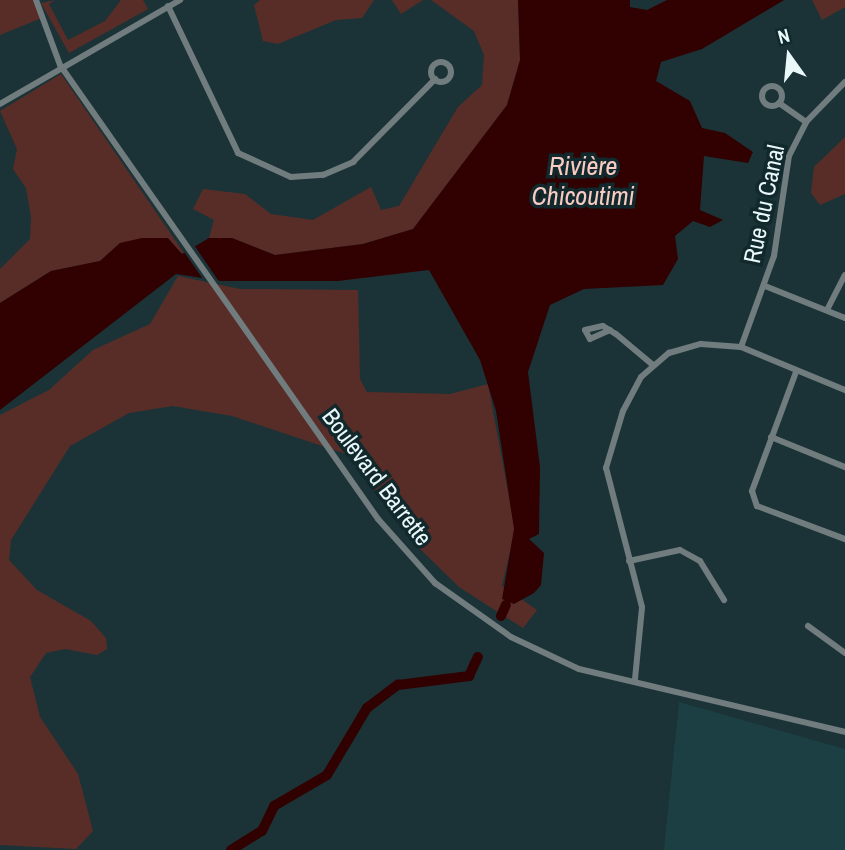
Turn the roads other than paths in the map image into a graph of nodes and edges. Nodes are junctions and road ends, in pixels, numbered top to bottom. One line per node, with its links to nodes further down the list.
1 (36, 0): 4 (street, Boulevard Barrette)
2 (180, 0): 3 (street)
3 (168, 6): 4 (street); 5 (street)
4 (60, 65): 8 (street); 26 (street, Boulevard Barrette)
5 (435, 79)
6 (844, 84): 9 (street, Rue du Canal)
7 (779, 103): 9 (street)
8 (0, 104)
9 (806, 122): 11 (street, Rue du Canal)
10 (845, 275): 12 (street)
11 (765, 286): 12 (street); 15 (street, Rue du Canal)
12 (827, 310): 13 (street)
13 (845, 317)
14 (610, 330): 16 (street)
15 (741, 347): 16 (street); 17 (street)
16 (653, 365): 22 (street)
17 (796, 372): 18 (street); 19 (street)
18 (845, 390)
19 (771, 437): 20 (street); 21 (street)
20 (845, 467)
21 (845, 539)
22 (629, 561): 23 (street); 26 (street)
23 (724, 600)
24 (808, 626): 25 (street)
25 (845, 653)
26 (635, 679): 27 (street, Boulevard Barrette)
27 (845, 732)

